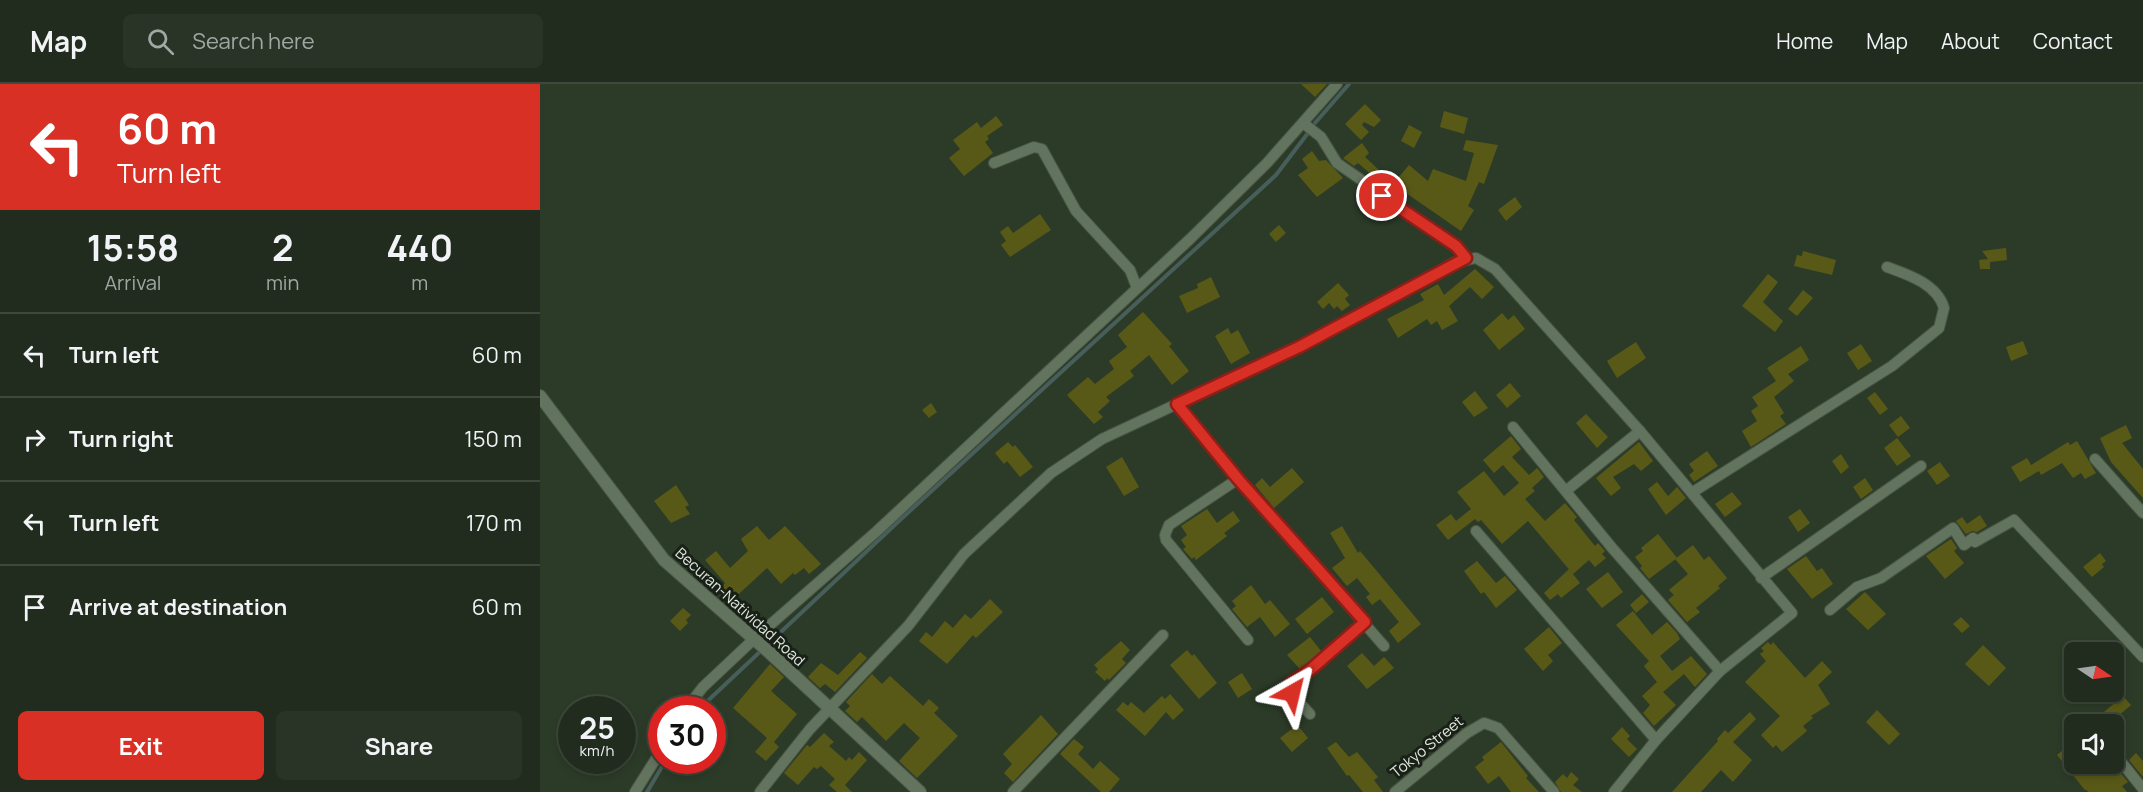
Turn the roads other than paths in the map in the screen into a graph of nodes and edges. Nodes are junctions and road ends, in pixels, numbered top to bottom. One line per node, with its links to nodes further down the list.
1 (1337, 84): 2 (street)
2 (1303, 123): 4 (street); 6 (street)
3 (994, 163): 6 (street)
4 (1466, 258): 8 (street); 10 (street)
5 (1887, 267): 15 (street)
6 (1137, 288): 23 (street)
7 (542, 403): 23 (street, Becuran-Natividad Road)
8 (1177, 404): 13 (street); 28 (street)
9 (1514, 427): 14 (street)
10 (1640, 430): 14 (street); 15 (street)
11 (2095, 459): 16 (street)
12 (1921, 466): 18 (street)
13 (1238, 479): 20 (street); 22 (street)
14 (1567, 490): 26 (street)
15 (1693, 492): 18 (street)
16 (2143, 513)
17 (1476, 531): 30 (street)
18 (1761, 578): 26 (street)
19 (1830, 610): 25 (street)
20 (1365, 622): 24 (street); 29 (street)
21 (1163, 635): 37 (street)
22 (1248, 640)
23 (757, 641): 27 (street); 28 (street, Becuran-Natividad Road)
24 (1384, 646)
25 (2143, 657)
26 (1720, 671): 30 (street)
27 (696, 696)
28 (831, 709): 35 (street); 36 (street, Becuran-Natividad Road)
29 (1310, 714)
30 (1656, 740): 40 (street)
31 (2124, 765): 33 (street)
32 (648, 771): 34 (street)
33 (2143, 789)
34 (635, 792)
35 (760, 792)
36 (920, 792)
37 (1013, 792)
38 (1395, 792): 39 (street, Tokyo Street)
39 (1554, 792)
40 (1614, 792)

